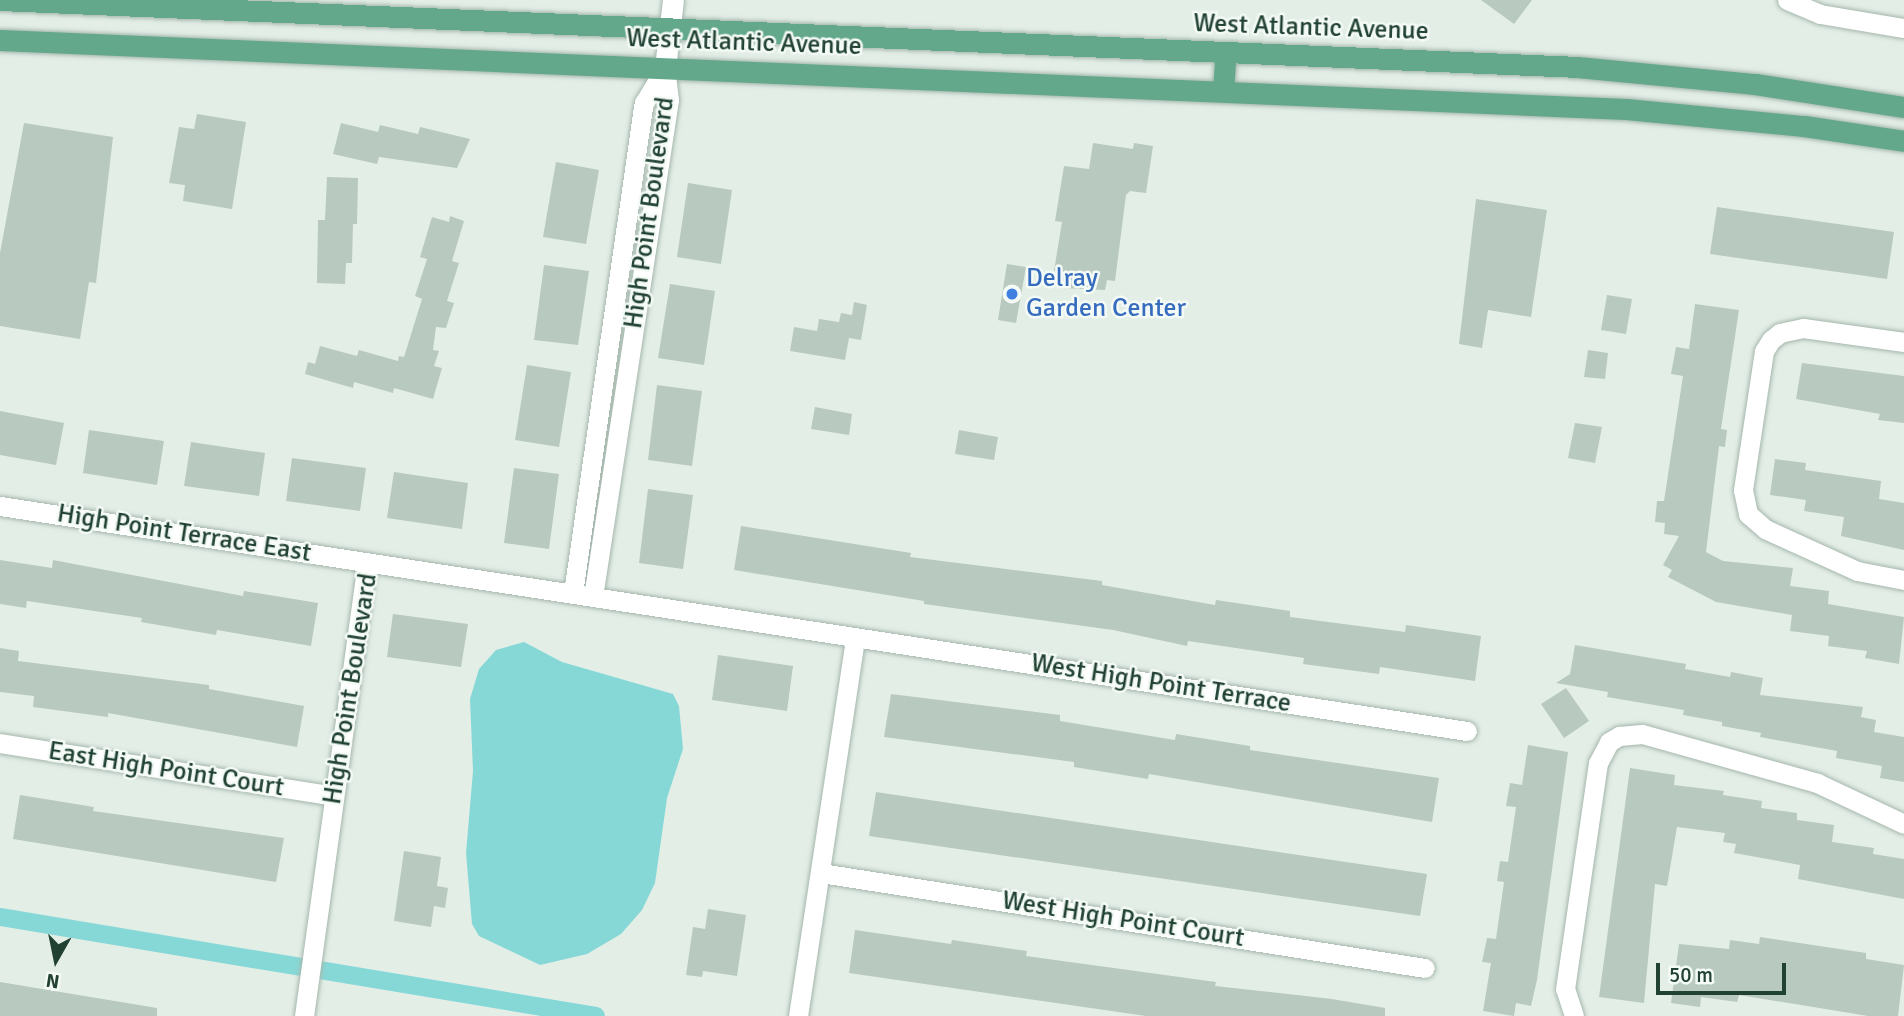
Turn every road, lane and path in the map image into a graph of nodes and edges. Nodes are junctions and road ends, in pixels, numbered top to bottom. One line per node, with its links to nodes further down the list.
1 (0, 0): 4 (main road, West Atlantic Avenue)
2 (673, 0): 6 (street)
3 (1787, 0): 7 (street)
4 (22, 1): 5 (main road); 6 (main road, West Atlantic Avenue)
5 (0, 8)
6 (669, 28): 9 (main road, West Atlantic Avenue); 10 (street)
7 (1904, 28)
8 (0, 40): 10 (main road, West Atlantic Avenue)
9 (1226, 52): 11 (main road); 12 (main road, West Atlantic Avenue)
10 (665, 68): 11 (main road, West Atlantic Avenue); 18 (street, High Point Boulevard); 19 (street, High Point Boulevard)
11 (1223, 92): 13 (main road, West Atlantic Avenue)
12 (1904, 107)
13 (1904, 141)
14 (1904, 342): 17 (street)
15 (0, 506): 16 (street, High Point Terrace East)
16 (367, 562): 18 (street, High Point Boulevard); 23 (street, High Point Boulevard)
17 (1904, 580)
18 (573, 593): 19 (street, High Point Boulevard)
19 (593, 597): 20 (street, High Point Boulevard)
20 (855, 638): 21 (street, West High Point Terrace); 25 (street)
21 (1467, 731)
22 (0, 743): 23 (street, East High Point Court)
23 (333, 796): 27 (street, High Point Boulevard)
24 (1904, 824): 29 (street)
25 (821, 873): 26 (street, West High Point Court); 28 (street)
26 (1424, 968)
27 (304, 1016)
28 (798, 1016)
29 (1574, 1016)

